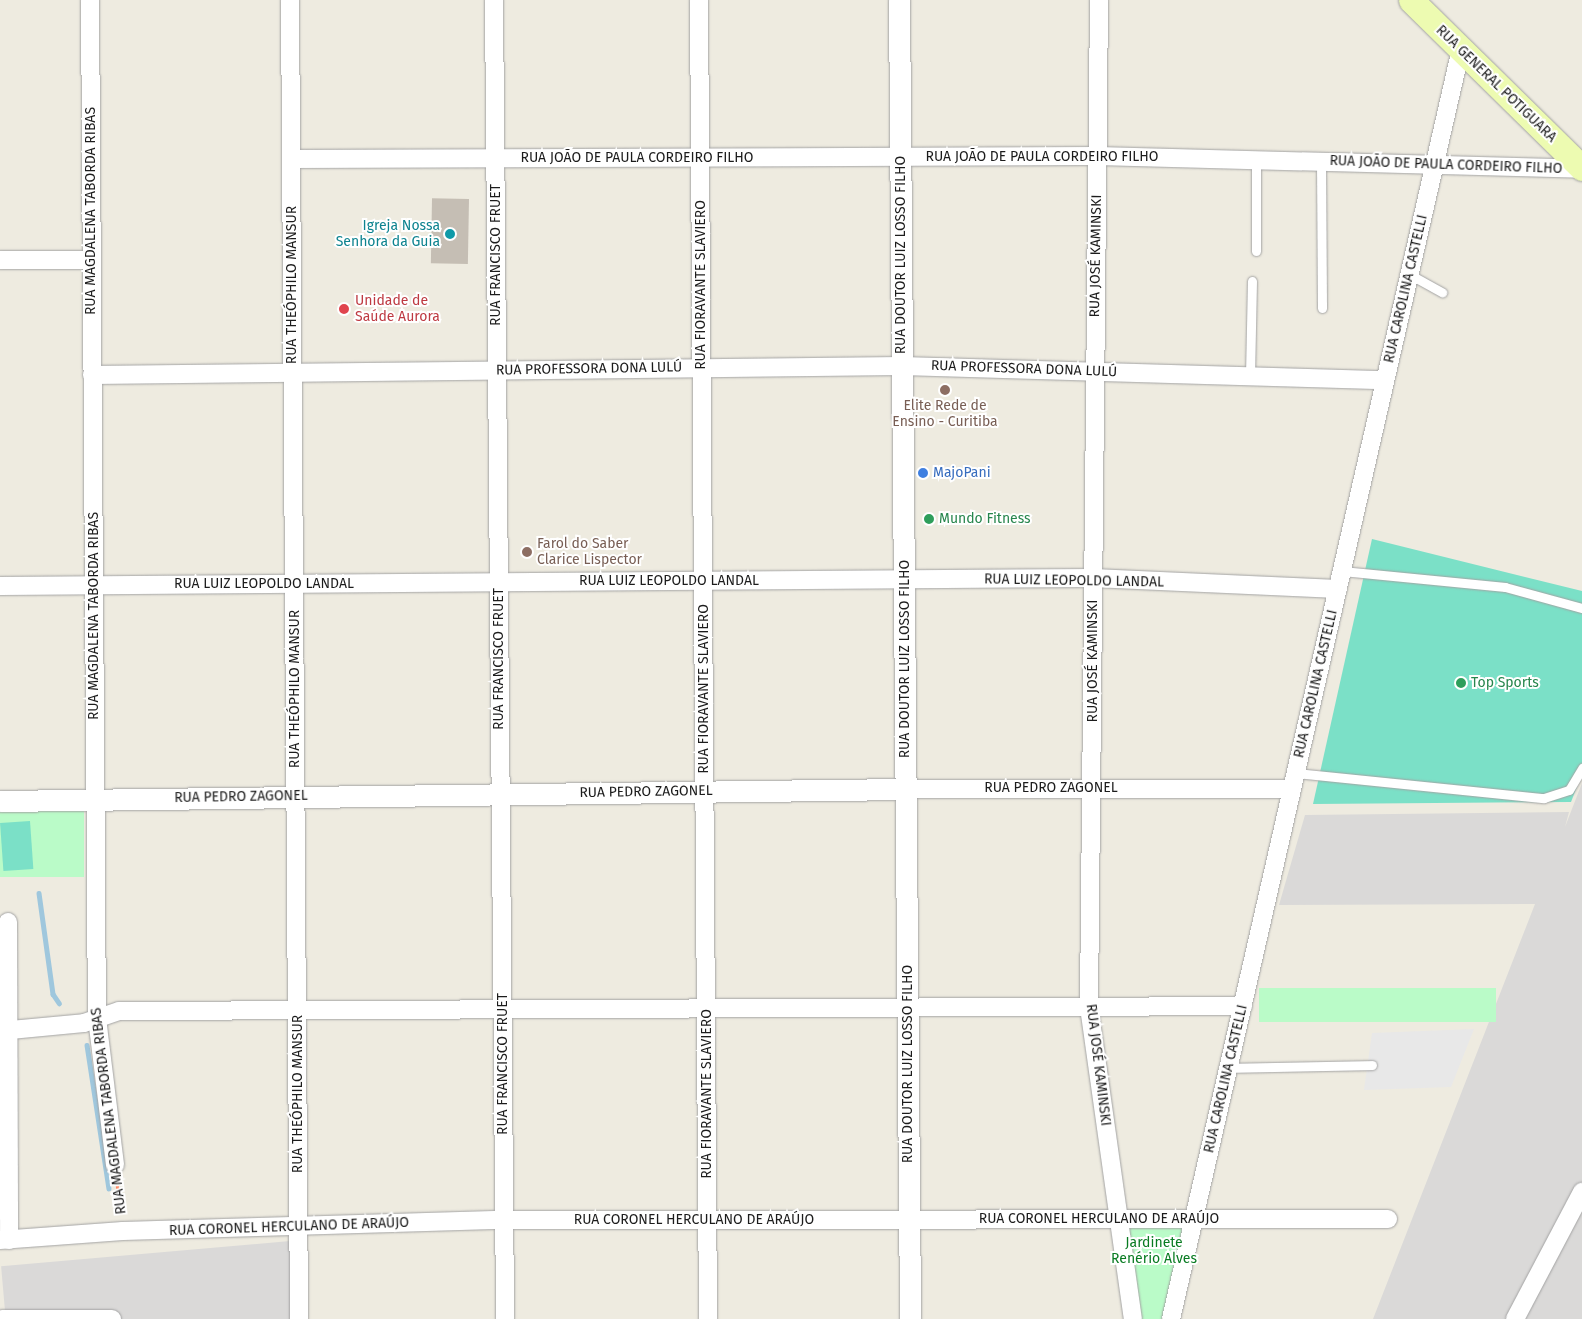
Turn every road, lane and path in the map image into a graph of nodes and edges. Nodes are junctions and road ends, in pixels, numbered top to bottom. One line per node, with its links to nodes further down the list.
1 (90, 0): 20 (street, RUA MAGDALENA TABORDA RIBAS)
2 (290, 0): 13 (street, RUA THEÓPHILO MANSUR)
3 (494, 0): 12 (street, RUA FRANCISCO FRUET)
4 (699, 0): 10 (street, RUA FIORAVANTE SLAVIERO)
5 (899, 0): 11 (street, RUA DOUTOR LUIZ LOSSO FILHO)
6 (1099, 0): 9 (street, RUA JOSÉ KAMINSKI)
7 (1411, 0): 8 (main road, RUA GENERAL POTIGUARA)
8 (1461, 49): 16 (street, RUA CAROLINA CASTELLI); 17 (main road, RUA GENERAL POTIGUARA)
9 (1097, 156): 11 (street, RUA JOÃO DE PAULA CORDEIRO FILHO); 14 (street, RUA JOÃO DE PAULA CORDEIRO FILHO); 28 (street, RUA JOSÉ KAMINSKI)
10 (700, 157): 11 (street, RUA JOÃO DE PAULA CORDEIRO FILHO); 12 (street, RUA JOÃO DE PAULA CORDEIRO FILHO); 26 (street, RUA FIORAVANTE SLAVIERO)
11 (900, 157): 25 (street, RUA DOUTOR LUIZ LOSSO FILHO)
12 (495, 158): 13 (street, RUA JOÃO DE PAULA CORDEIRO FILHO); 27 (street, RUA FRANCISCO FRUET)
13 (291, 159): 29 (street, RUA THEÓPHILO MANSUR)
14 (1256, 160): 15 (street, RUA JOÃO DE PAULA CORDEIRO FILHO); 18 (lane)
15 (1321, 162): 16 (street, RUA JOÃO DE PAULA CORDEIRO FILHO); 24 (lane)
16 (1434, 165): 17 (street, RUA JOÃO DE PAULA CORDEIRO FILHO); 21 (street, RUA CAROLINA CASTELLI)
17 (1582, 168)
18 (1256, 251)
19 (0, 260): 20 (street)
20 (92, 260): 30 (street, RUA MAGDALENA TABORDA RIBAS)
21 (1410, 274): 23 (lane); 32 (street, RUA CAROLINA CASTELLI)
22 (1252, 281): 31 (lane)
23 (1442, 292)
24 (1322, 308)
25 (902, 366): 26 (street, RUA PROFESSORA DONA LULÚ); 28 (street, RUA PROFESSORA DONA LULÚ); 35 (street, RUA DOUTOR LUIZ LOSSO FILHO)
26 (702, 368): 27 (street, RUA PROFESSORA DONA LULÚ); 36 (street, RUA FIORAVANTE SLAVIERO)
27 (497, 370): 29 (street, RUA PROFESSORA DONA LULÚ); 37 (street, RUA FRANCISCO FRUET)
28 (1095, 372): 31 (street, RUA PROFESSORA DONA LULÚ); 34 (street, RUA JOSÉ KAMINSKI)
29 (292, 373): 30 (street, RUA PROFESSORA DONA LULÚ); 38 (street, RUA THEÓPHILO MANSUR)
30 (92, 375): 39 (street, RUA MAGDALENA TABORDA RIBAS)
31 (1250, 376): 32 (street, RUA PROFESSORA DONA LULÚ)
32 (1385, 380): 33 (street, RUA CAROLINA CASTELLI)
33 (1342, 571): 41 (street, RUA CAROLINA CASTELLI); 42 (lane)
34 (1093, 578): 35 (street, RUA LUIZ LEOPOLDO LANDAL); 41 (street, RUA LUIZ LEOPOLDO LANDAL); 45 (street, RUA JOSÉ KAMINSKI)
35 (904, 580): 36 (street, RUA LUIZ LEOPOLDO LANDAL); 46 (street, RUA DOUTOR LUIZ LOSSO FILHO)
36 (703, 581): 37 (street, RUA LUIZ LEOPOLDO LANDAL); 47 (street, RUA FIORAVANTE SLAVIERO)
37 (499, 583): 38 (street, RUA LUIZ LEOPOLDO LANDAL); 48 (street, RUA FRANCISCO FRUET)
38 (294, 584): 39 (street, RUA LUIZ LEOPOLDO LANDAL); 49 (street, RUA THEÓPHILO MANSUR)
39 (94, 585): 40 (street, RUA LUIZ LEOPOLDO LANDAL); 50 (street, RUA MAGDALENA TABORDA RIBAS)
40 (0, 586)
41 (1338, 589): 44 (street, RUA CAROLINA CASTELLI)
42 (1582, 608)
43 (1582, 768): 44 (lane)
44 (1294, 781): 45 (street, RUA PEDRO ZAGONEL); 54 (street, RUA CAROLINA CASTELLI)
45 (1092, 787): 46 (street, RUA PEDRO ZAGONEL); 53 (street, RUA JOSÉ KAMINSKI)
46 (906, 789): 47 (street, RUA PEDRO ZAGONEL); 55 (street, RUA DOUTOR LUIZ LOSSO FILHO)
47 (705, 791): 48 (street, RUA PEDRO ZAGONEL); 56 (street, RUA FIORAVANTE SLAVIERO)
48 (500, 794): 49 (street, RUA PEDRO ZAGONEL); 57 (street, RUA FRANCISCO FRUET)
49 (296, 796): 50 (street, RUA PEDRO ZAGONEL); 58 (street, RUA THEÓPHILO MANSUR)
50 (95, 799): 51 (street, RUA PEDRO ZAGONEL); 59 (street, RUA MAGDALENA TABORDA RIBAS)
51 (0, 800)
52 (8, 922): 60 (street)
53 (1090, 1006): 54 (street); 55 (street); 65 (street, RUA JOSÉ KAMINSKI)
54 (1243, 1006): 62 (street, RUA CAROLINA CASTELLI)
55 (907, 1007): 56 (street); 70 (street, RUA DOUTOR LUIZ LOSSO FILHO)
56 (706, 1008): 57 (street); 69 (street, RUA FIORAVANTE SLAVIERO)
57 (502, 1009): 58 (street); 68 (street, RUA FRANCISCO FRUET)
58 (297, 1010): 59 (street); 71 (street, RUA THEÓPHILO MANSUR)
59 (97, 1018): 60 (street); 63 (street, RUA MAGDALENA TABORDA RIBAS)
60 (6, 1030): 73 (street)
61 (1372, 1065): 62 (lane)
62 (1228, 1068): 66 (street, RUA CAROLINA CASTELLI)
63 (115, 1165): 72 (path, RUA MAGDALENA TABORDA RIBAS)
64 (1582, 1192): 82 (street)
65 (1119, 1219): 66 (street, RUA CORONEL HERCULANO DE ARAÚJO); 70 (street, RUA CORONEL HERCULANO DE ARAÚJO); 80 (street, RUA JOSÉ KAMINSKI)
66 (1194, 1219): 67 (street, RUA CORONEL HERCULANO DE ARAÚJO); 81 (street, RUA CAROLINA CASTELLI)
67 (1388, 1219)
68 (504, 1220): 69 (street, RUA CORONEL HERCULANO DE ARAÚJO); 71 (street, RUA CORONEL HERCULANO DE ARAÚJO); 77 (street, RUA FRANCISCO FRUET)
69 (708, 1220): 70 (street, RUA CORONEL HERCULANO DE ARAÚJO); 78 (street, RUA FIORAVANTE SLAVIERO)
70 (909, 1220): 79 (street, RUA DOUTOR LUIZ LOSSO FILHO)
71 (299, 1226): 72 (street, RUA CORONEL HERCULANO DE ARAÚJO); 76 (street, RUA THEÓPHILO MANSUR)
72 (123, 1231): 73 (street, RUA CORONEL HERCULANO DE ARAÚJO)
73 (4, 1240)
74 (2, 1319): 75 (street)
75 (112, 1319)
76 (299, 1319)
77 (505, 1319)
78 (708, 1319)
79 (910, 1319)
80 (1133, 1319)
81 (1171, 1319)
82 (1515, 1319)

